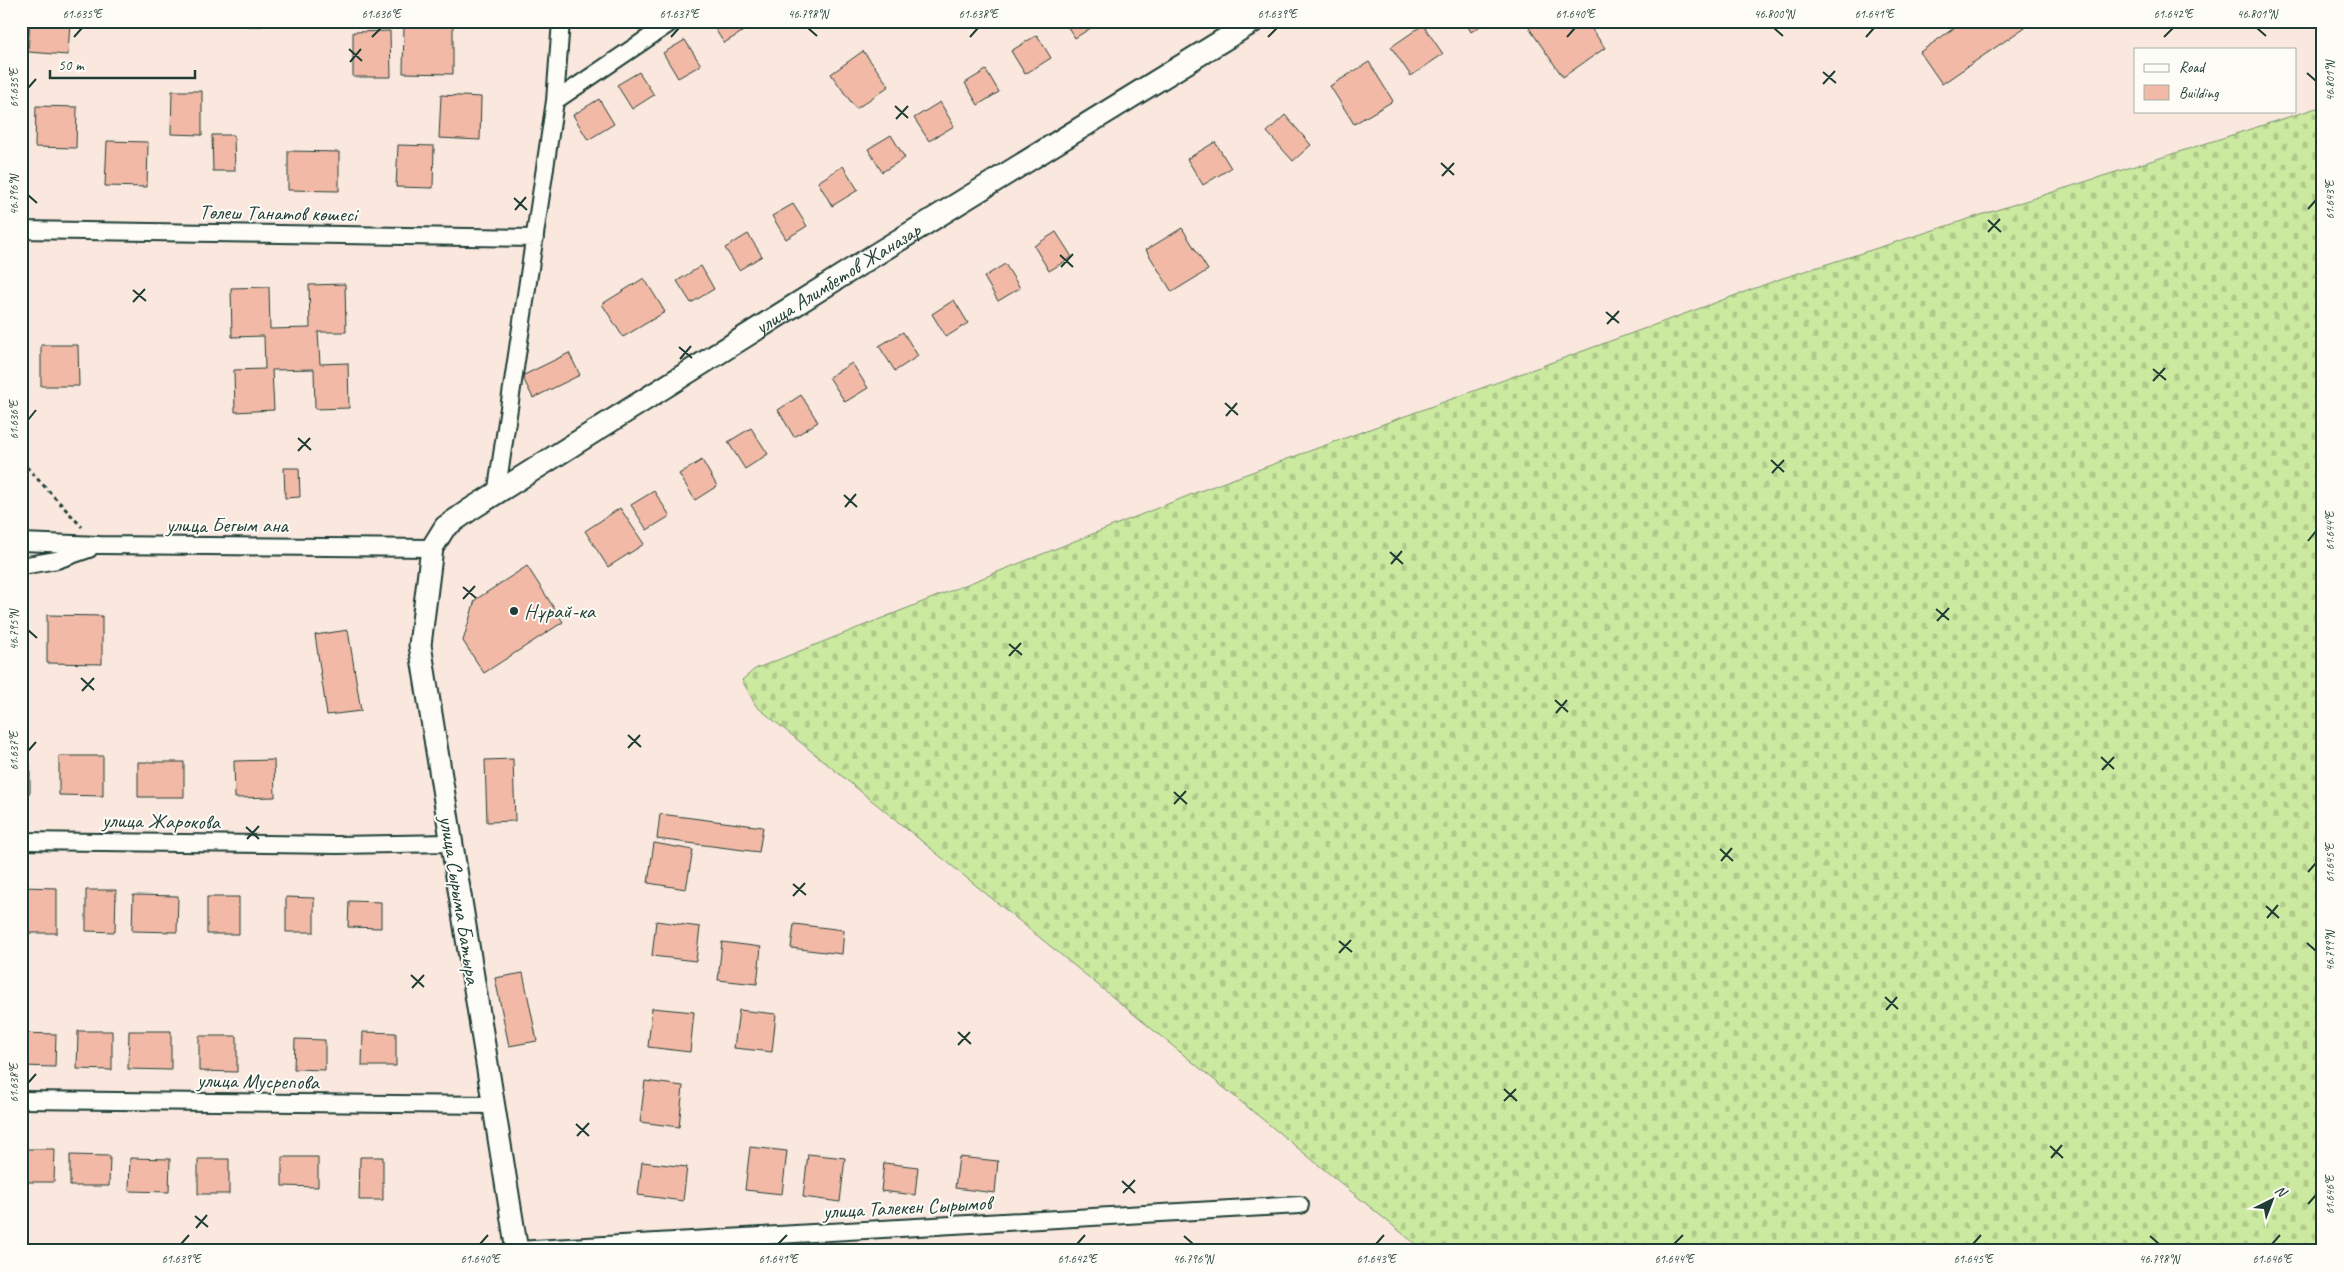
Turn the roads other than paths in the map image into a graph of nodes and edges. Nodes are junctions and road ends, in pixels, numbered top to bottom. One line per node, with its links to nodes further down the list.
1 (561, 21): 4 (street)
2 (674, 21): 4 (street)
3 (1254, 21): 7 (street, улица Алимбетов Жаназар)
4 (555, 101): 6 (street)
5 (21, 230): 6 (street, Төлеш Танатов көшесі)
6 (535, 238): 7 (street)
7 (496, 495): 10 (street, улица Алимбетов Жаназар)
8 (21, 542): 9 (street, улица Бегым ана)
9 (100, 545): 10 (street, улица Бегым ана); 11 (street)
10 (432, 548): 13 (street, улица Сырыма Батыра)
11 (21, 566)
12 (21, 841): 13 (street, улица Жарокова)
13 (451, 843): 15 (street, улица Сырыма Батыра)
14 (21, 1100): 15 (street, улица Мусрепова)
15 (494, 1105): 17 (street, улица Сырыма Батыра)
16 (1300, 1206): 17 (street, улица Талекен Сырымов)
17 (517, 1250)

